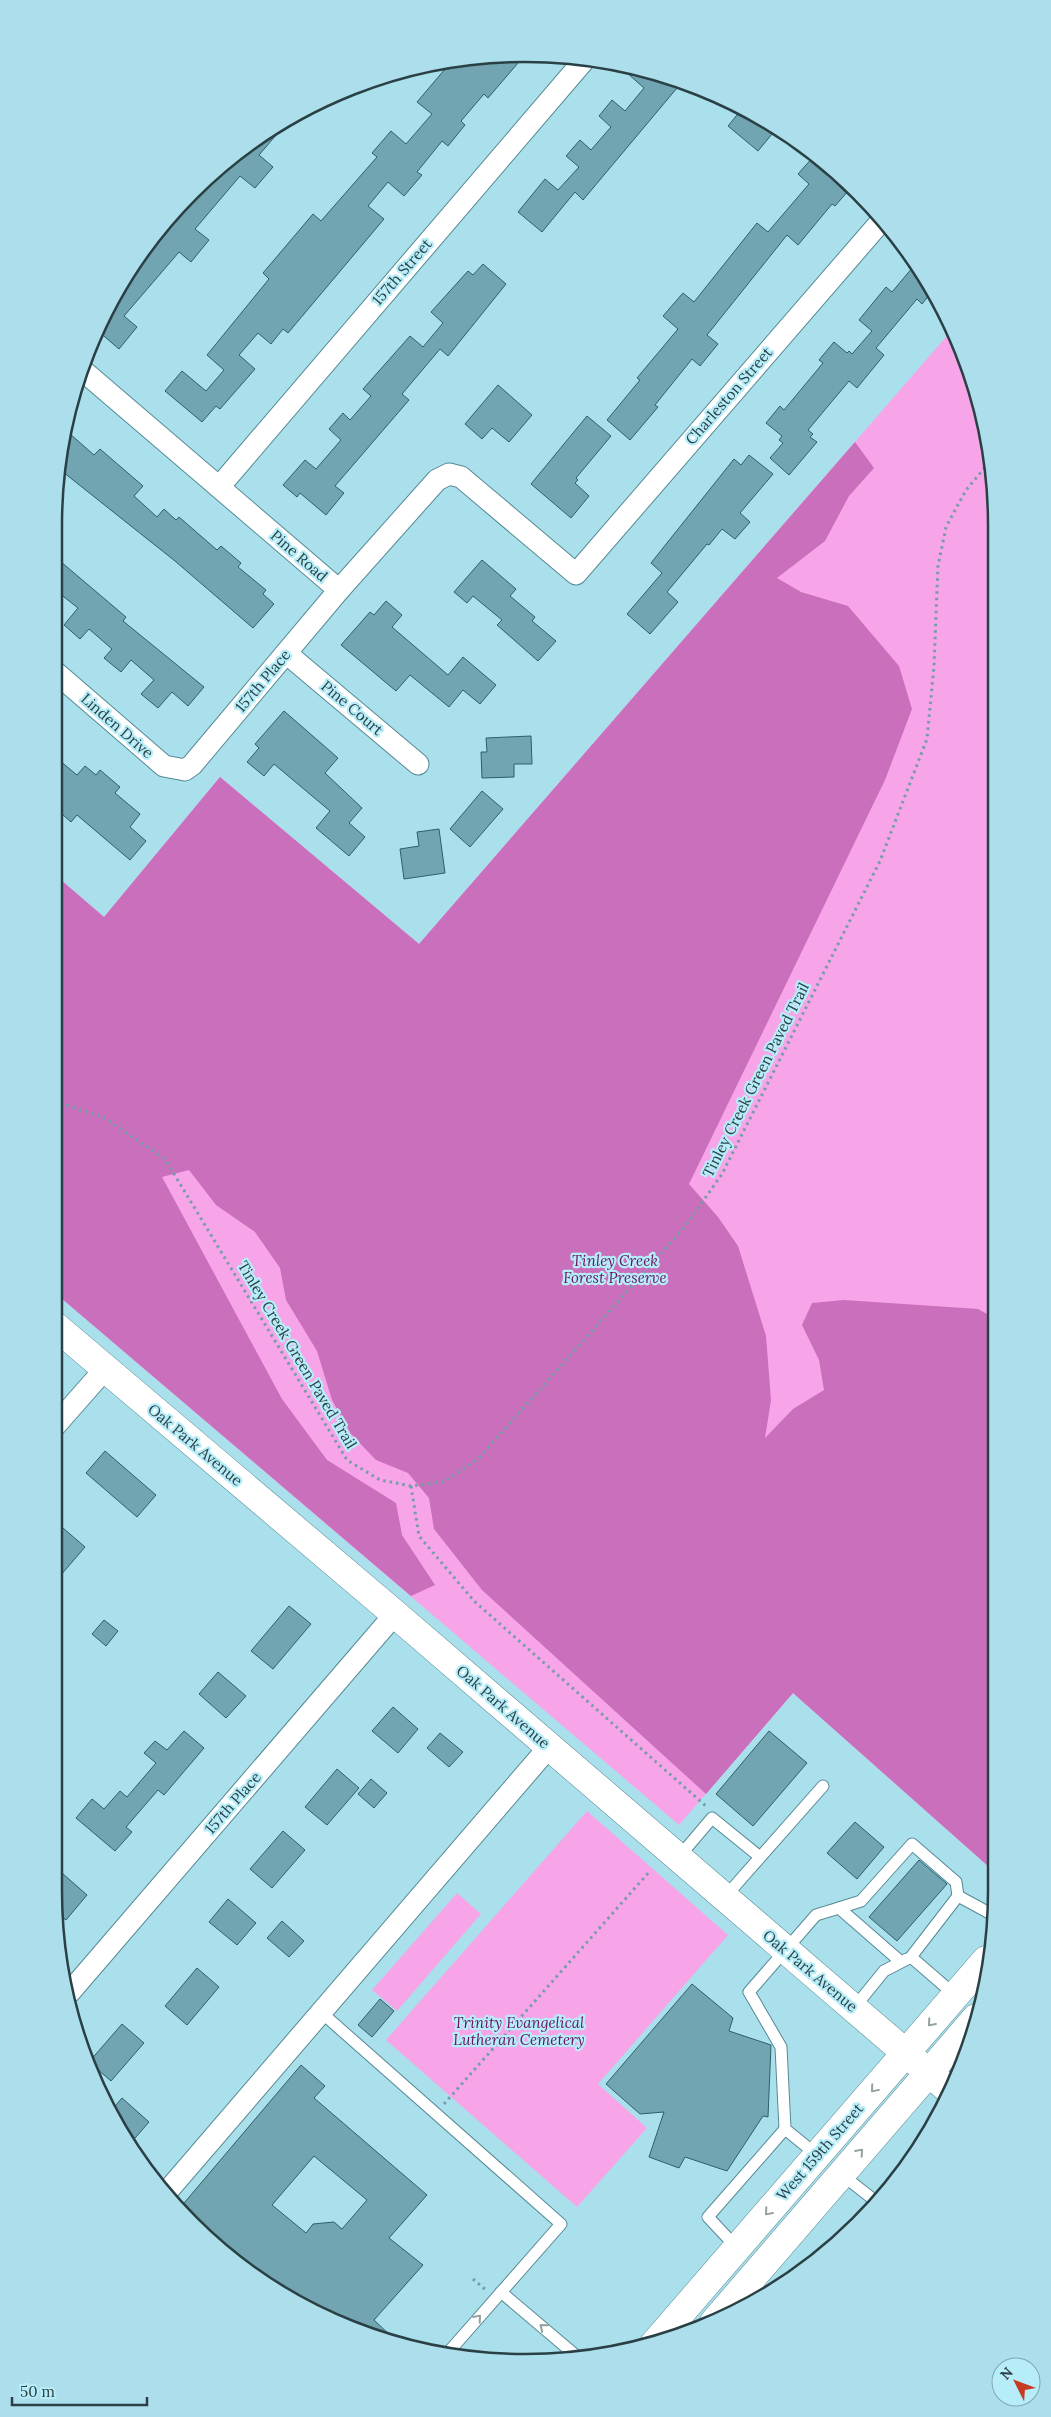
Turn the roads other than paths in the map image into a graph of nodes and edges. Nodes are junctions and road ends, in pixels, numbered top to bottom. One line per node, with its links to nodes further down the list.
1 (580, 65): 4 (street, 157th Street)
2 (878, 225): 5 (street, Charleston Street)
3 (88, 375): 4 (street, Pine Road)
4 (219, 486): 6 (street, Pine Road)
5 (576, 574): 6 (street, Pine Road)
6 (339, 590): 7 (street, 157th Place)
7 (286, 653): 9 (street, Pine Court); 10 (street, 157th Place)
8 (62, 678): 10 (street, Linden Drive)
9 (418, 764)
10 (185, 770)
11 (62, 1332): 12 (street, Oak Park Avenue)
12 (105, 1368): 13 (street); 14 (street, Oak Park Avenue)
13 (62, 1418)
14 (395, 1614): 15 (street, Oak Park Avenue); 26 (street, 157th Place)
15 (549, 1747): 18 (street, Oak Park Avenue); 29 (street)
16 (823, 1786): 17 (lane)
17 (760, 1857): 18 (lane); 20 (lane)
18 (678, 1858): 20 (street, Oak Park Avenue)
19 (958, 1896): 21 (lane); 22 (lane); 24 (lane)
20 (725, 1898): 23 (street, Oak Park Avenue)
21 (839, 1908): 23 (lane); 24 (lane)
22 (988, 1911)
23 (786, 1951): 28 (street, Oak Park Avenue); 34 (lane)
24 (906, 1959): 27 (lane); 28 (lane)
25 (983, 1963): 27 (street, West 159th Street)
26 (73, 1990)
27 (955, 1995): 31 (street, West 159th Street, one-way to 31)
28 (854, 2008): 31 (street, Oak Park Avenue)
29 (322, 2013): 37 (street); 41 (lane)
30 (968, 2028): 32 (street, West 159th Street)
31 (906, 2052): 32 (street, Oak Park Avenue); 35 (street, West 159th Street, one-way to 35)
32 (929, 2073): 33 (street, Oak Park Avenue); 36 (street, West 159th Street, one-way to 32)
33 (945, 2087)
34 (785, 2129): 35 (lane); 39 (lane)
35 (817, 2156): 39 (street, West 159th Street, one-way to 39)
36 (841, 2174): 38 (lane); 40 (street, West 159th Street)
37 (170, 2188)
38 (872, 2199)
39 (737, 2248): 43 (street, West 159th Street)
40 (755, 2290): 42 (street, West 159th Street)
41 (501, 2292): 44 (lane, one-way to 41); 45 (lane, one-way to 41)
42 (741, 2301)
43 (663, 2333)
44 (451, 2349)
45 (572, 2352)

